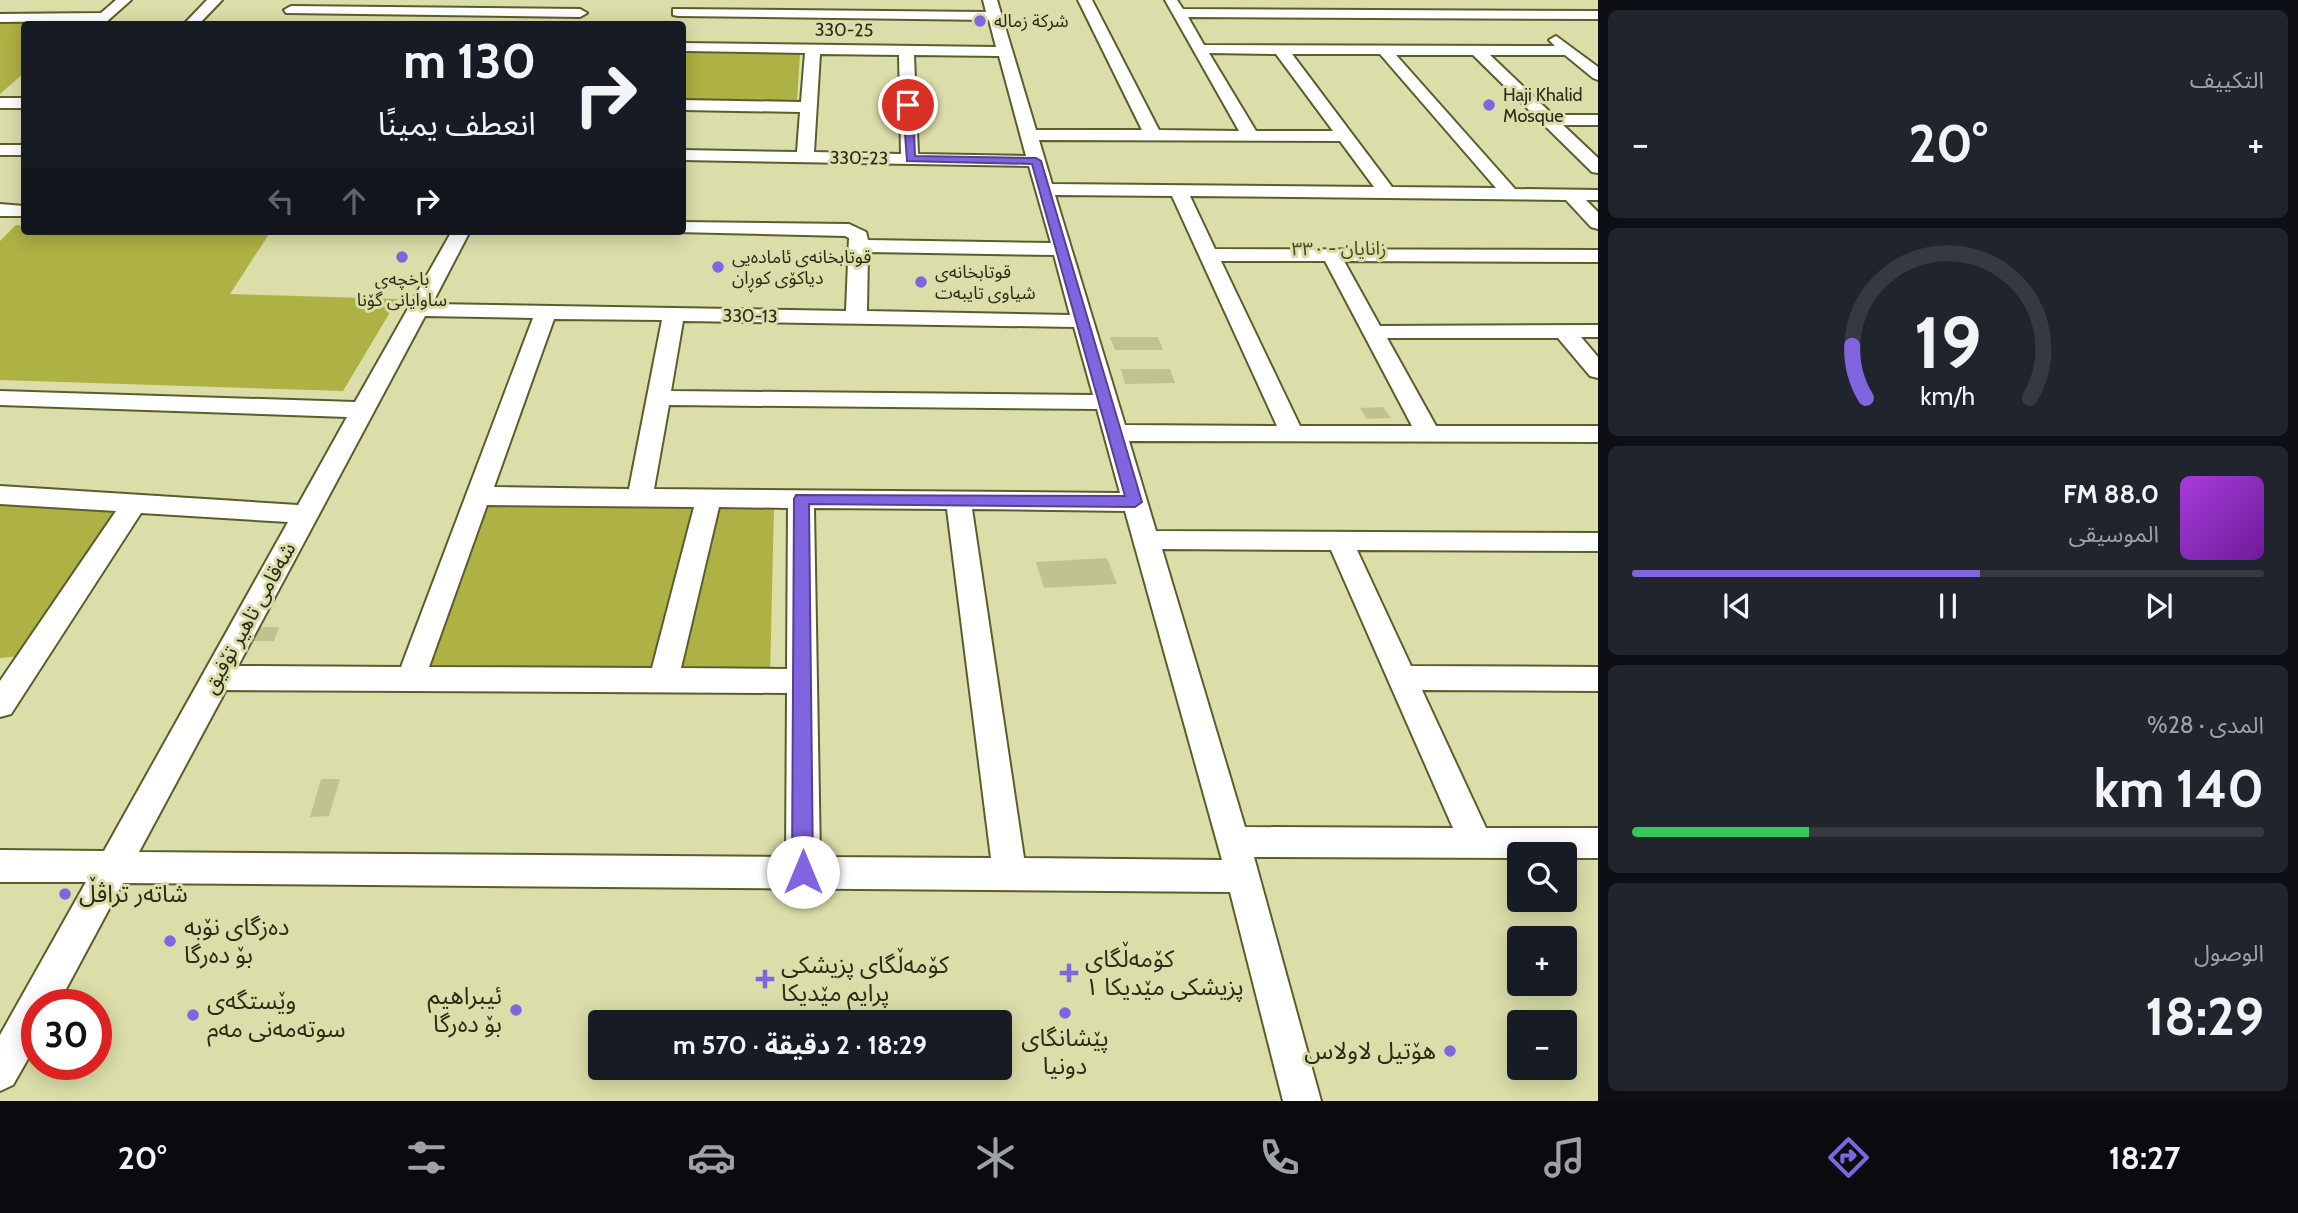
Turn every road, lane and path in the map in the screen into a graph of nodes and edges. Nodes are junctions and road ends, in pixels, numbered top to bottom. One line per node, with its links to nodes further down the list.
1 (124, 0): 15 (street)
2 (215, 0): 16 (street)
3 (1086, 0): 35 (street)
4 (1424, 0): 11 (street)
5 (295, 5): 9 (street); 17 (street)
6 (744, 6): 8 (street); 10 (street)
7 (1174, 6): 11 (street); 20 (street)
8 (992, 8): 26 (street)
9 (581, 12)
10 (678, 12)
11 (1438, 14): 12 (street)
12 (1525, 14): 13 (street); 25 (street)
13 (1598, 15)
14 (0, 18): 15 (street)
15 (100, 21)
16 (194, 21)
17 (281, 21)
18 (686, 47): 19 (street, 330-25)
19 (813, 49): 21 (street, 330-25); 31 (street)
20 (1199, 49): 22 (street); 36 (street)
21 (906, 50): 26 (street, 330-25); 42 (street)
22 (1281, 50): 23 (street); 37 (street)
23 (1384, 50): 24 (street); 48 (street)
24 (1478, 51): 25 (street); 32 (street)
25 (1570, 51): 27 (street)
26 (1005, 52): 34 (street)
27 (1598, 75)
28 (21, 90): 29 (street)
29 (4, 103)
30 (686, 105): 31 (street)
31 (809, 107): 41 (street)
32 (1549, 120): 33 (street); 44 (street)
33 (1598, 120)
34 (1029, 135): 35 (street); 43 (street)
35 (1153, 135): 36 (street)
36 (1250, 135): 37 (street)
37 (1344, 136): 47 (street)
38 (0, 150): 39 (street)
39 (21, 150)
40 (686, 155): 41 (street, 330-23)
41 (806, 157): 42 (street, 330-23)
42 (910, 159): 43 (street, 330-23)
43 (1036, 161): 45 (street)
44 (1598, 168)
45 (1044, 189): 46 (street); 57 (street)
46 (1178, 190): 47 (street); 58 (street)
47 (1387, 193): 48 (street)
48 (1510, 194): 49 (street)
49 (1570, 194): 50 (street); 53 (street)
50 (1598, 195)
51 (0, 211): 52 (street)
52 (21, 211)
53 (1598, 223)
54 (686, 228): 56 (street)
55 (459, 235): 61 (street, شەقامی تاهیر تۆفیق)
56 (859, 246): 57 (street); 64 (street)
57 (1062, 249): 65 (street)
58 (1208, 255): 59 (street); 75 (street)
59 (1331, 256): 60 (street); 68 (street)
60 (1598, 256)
61 (417, 310): 62 (street, 330-13); 73 (street, شەقامی تاهیر تۆفیق)
62 (546, 312): 63 (street, 330-13); 79 (street)
63 (674, 314): 64 (street, 330-13); 71 (street)
64 (856, 317): 65 (street, 330-13)
65 (1082, 321): 72 (street)
66 (1564, 331): 67 (street); 68 (street); 69 (street)
67 (1598, 331)
68 (1373, 332): 76 (street)
69 (1598, 372)
70 (0, 398): 73 (street)
71 (659, 398): 72 (street); 80 (street)
72 (1106, 402): 74 (street)
73 (363, 410): 86 (street, شەقامی تاهیر تۆفیق)
74 (1115, 433): 75 (street); 85 (street)
75 (1292, 433): 76 (street)
76 (1428, 433): 77 (street)
77 (1598, 434)
78 (8, 496): 84 (street); 87 (street)
79 (478, 496): 80 (street); 93 (street)
80 (640, 497): 81 (street)
81 (709, 498): 82 (street); 96 (street)
82 (801, 499): 83 (street); 97 (street)
83 (958, 500): 85 (street); 105 (street)
84 (135, 502): 86 (street); 91 (street)
85 (1135, 502): 88 (street)
86 (306, 514): 92 (street, شەقامی تاهیر تۆفیق)
87 (0, 517)
88 (1146, 540): 89 (street); 99 (street)
89 (1339, 541): 90 (street); 94 (street)
90 (1598, 542)
91 (10, 675): 98 (street)
92 (216, 678): 93 (street); 103 (street, شەقامی تاهیر تۆفیق)
93 (411, 678): 96 (street)
94 (1402, 678): 95 (street); 100 (street)
95 (1598, 679)
96 (664, 680): 97 (street)
97 (801, 681): 104 (street)
98 (0, 705)
99 (1233, 842): 100 (street); 106 (street)
100 (1476, 842): 101 (street)
101 (1598, 843)
102 (0, 866): 103 (street)
103 (113, 867): 104 (street); 107 (street, شەقامی تاهیر تۆفیق)
104 (803, 872): 105 (street)
105 (1010, 874): 106 (street)
106 (1243, 876): 110 (street)
107 (46, 989)
108 (21, 1034): 109 (street, شەقامی تاهیر تۆفیق)
109 (0, 1072)
110 (1302, 1101)

